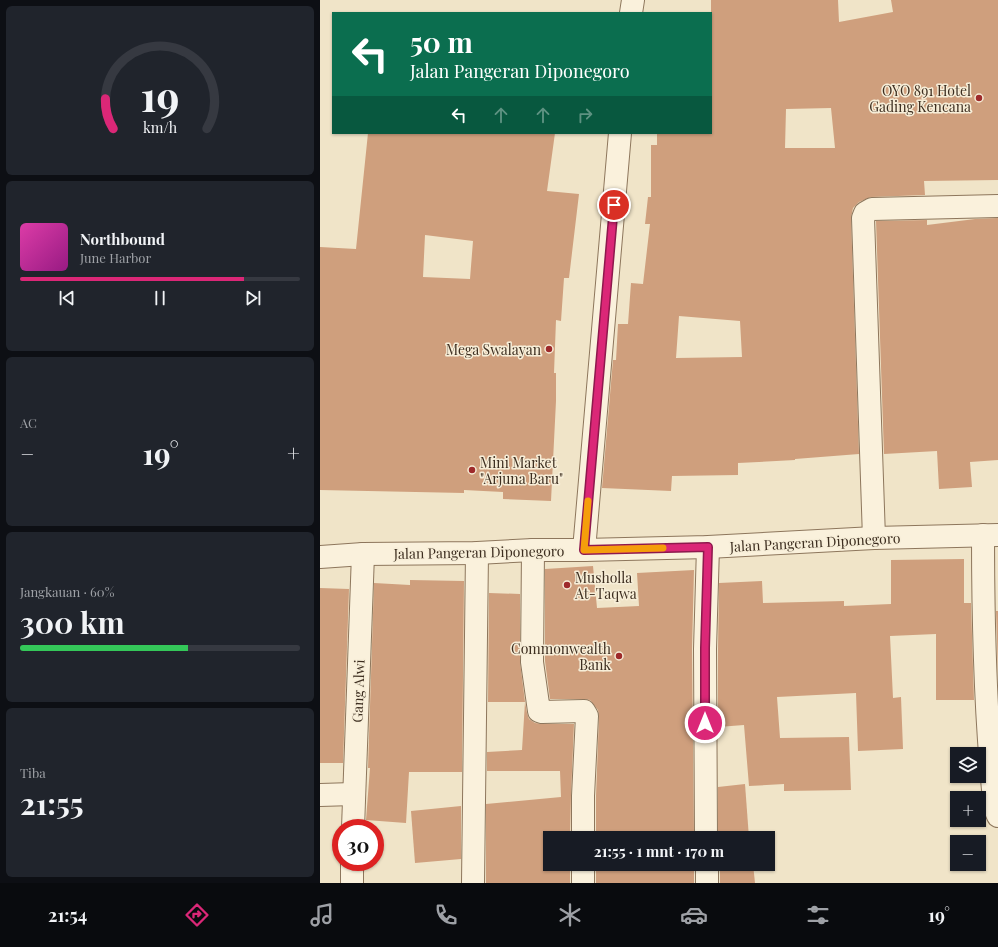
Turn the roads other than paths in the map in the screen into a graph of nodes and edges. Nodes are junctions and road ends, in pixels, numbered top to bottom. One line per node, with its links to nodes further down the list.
1 (632, 0): 2 (street)
2 (631, 12)
3 (620, 134): 9 (street)
4 (998, 206): 6 (street)
5 (991, 535): 6 (street, Jalan Pangeran Diponegoro); 15 (street)
6 (874, 538): 7 (street, Jalan Pangeran Diponegoro)
7 (708, 547): 9 (street, Jalan Pangeran Diponegoro); 18 (street)
8 (533, 550): 9 (street, Jalan Pangeran Diponegoro); 10 (street, Jalan Pangeran Diponegoro); 17 (street)
9 (584, 550)
10 (477, 553): 11 (street, Jalan Pangeran Diponegoro); 23 (street)
11 (363, 554): 12 (street, Jalan Pangeran Diponegoro); 13 (street, Gang Alwi)
12 (320, 557)
13 (353, 794): 14 (street); 16 (street, Gang Alwi)
14 (320, 795)
15 (998, 816)
16 (353, 819)
17 (583, 831)
18 (706, 831)
19 (352, 871): 22 (street)
20 (583, 871): 24 (street)
21 (707, 871): 25 (street)
22 (352, 883)
23 (473, 883)
24 (583, 883)
25 (707, 883)

